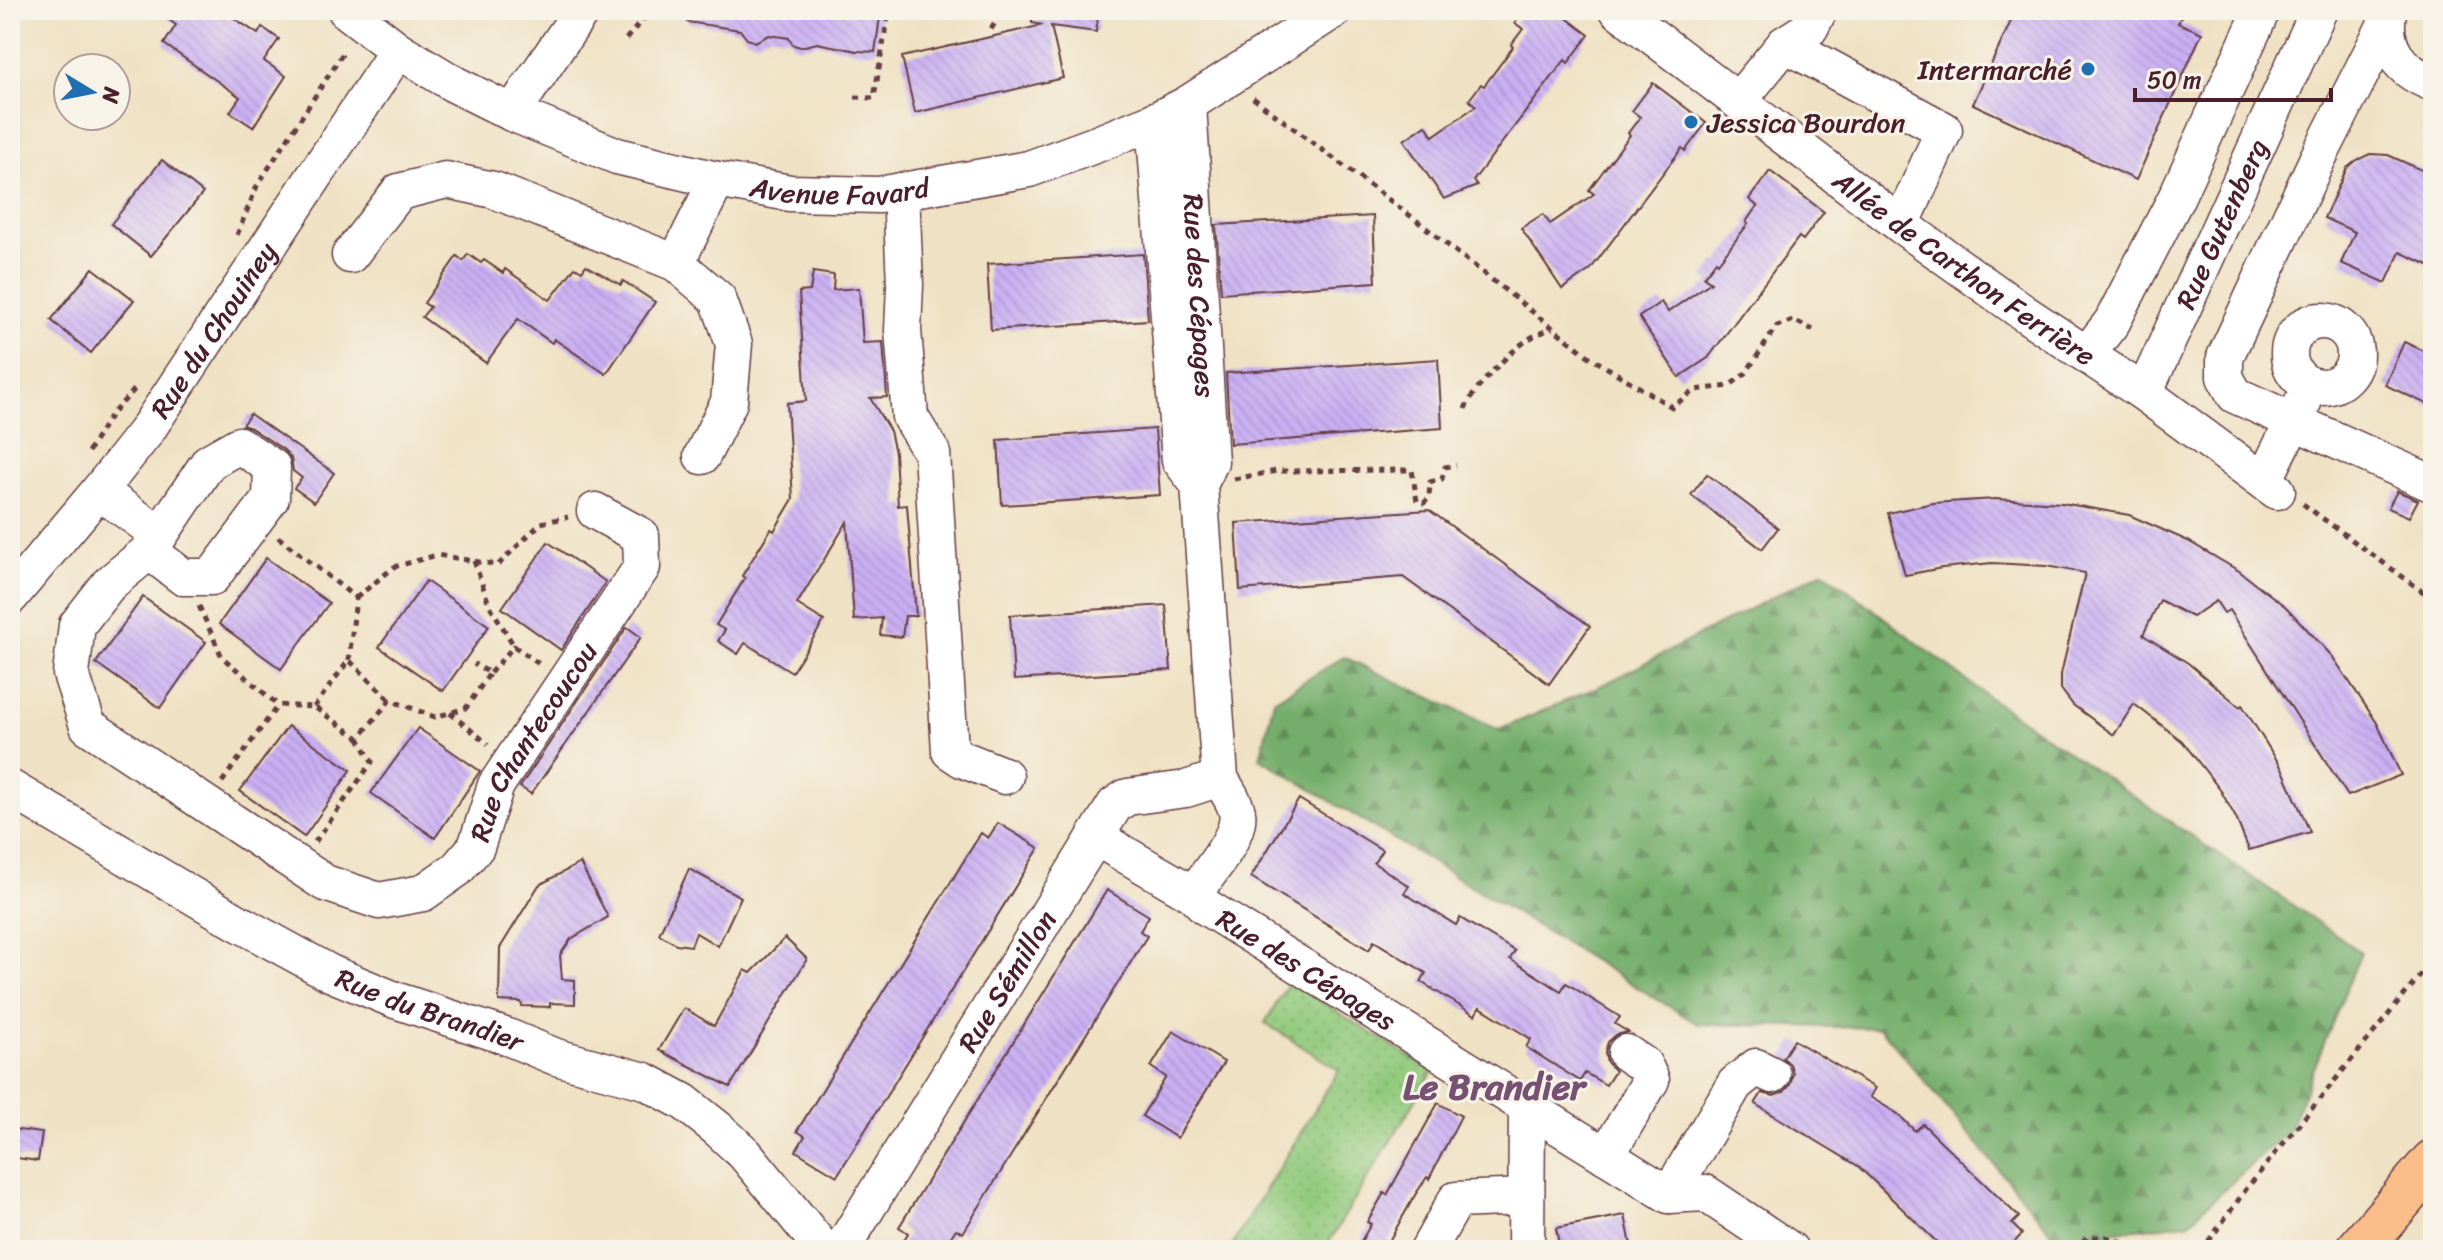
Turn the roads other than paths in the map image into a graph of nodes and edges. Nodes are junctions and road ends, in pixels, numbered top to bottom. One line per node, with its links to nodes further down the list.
1 (346, 10): 10 (street, Avenue Favard)
2 (582, 10): 14 (street)
3 (1334, 10): 13 (street, Avenue Favard)
4 (1819, 10): 9 (street)
5 (2262, 10): 21 (street)
6 (2319, 10): 23 (street, Rue Gutenberg)
7 (1637, 16): 12 (street, Allée de Carthon Ferrière)
8 (2387, 17): 11 (street); 24 (street)
9 (1785, 44): 12 (street); 18 (street)
10 (398, 50): 14 (street, Avenue Favard); 26 (street, Rue du Chouiney)
11 (2433, 83)
12 (1739, 100): 18 (street, Allée de Carthon Ferrière)
13 (1188, 104): 15 (street, Avenue Favard); 27 (street, Rue des Cépages)
14 (512, 113): 16 (street, Avenue Favard)
15 (1154, 121): 17 (street, Avenue Favard); 27 (street, Rue des Cépages)
16 (717, 180): 17 (street, Avenue Favard); 20 (street)
17 (901, 191): 32 (street)
18 (1901, 225): 21 (street, Allée de Carthon Ferrière)
19 (350, 255): 20 (street)
20 (676, 263): 25 (street)
21 (2087, 354): 23 (street, Allée de Carthon Ferrière)
22 (2310, 386): 24 (street)
23 (2144, 393): 24 (street, Allée de Carthon Ferrière)
24 (2293, 422): 28 (street)
25 (702, 456)
26 (92, 476): 30 (street); 31 (street, Rue du Chouiney)
27 (1212, 483): 33 (street, Rue des Cépages)
28 (2433, 484)
29 (595, 511): 30 (street, Rue Chantecoucou)
30 (154, 542): 30 (street, Rue Chantecoucou)
31 (10, 597)
32 (1005, 776)
33 (1220, 778): 35 (street, Rue Sémillon); 36 (street, Rue des Cépages)
34 (10, 788): 44 (street, Rue du Brandier)
35 (1095, 837): 36 (street); 45 (street, Rue Sémillon)
36 (1193, 894): 39 (street, Rue des Cépages)
37 (1626, 1053): 40 (street)
38 (1772, 1075): 42 (street)
39 (1527, 1107): 40 (street, Rue des Cépages); 43 (street)
40 (1606, 1156): 42 (street, Rue des Cépages)
41 (2433, 1162): 49 (highway)
42 (1669, 1195): 48 (street)
43 (1526, 1197): 46 (street); 47 (street)
44 (824, 1250)
45 (841, 1250)
46 (1428, 1250)
47 (1526, 1250)
48 (1790, 1250)
49 (2358, 1250)

